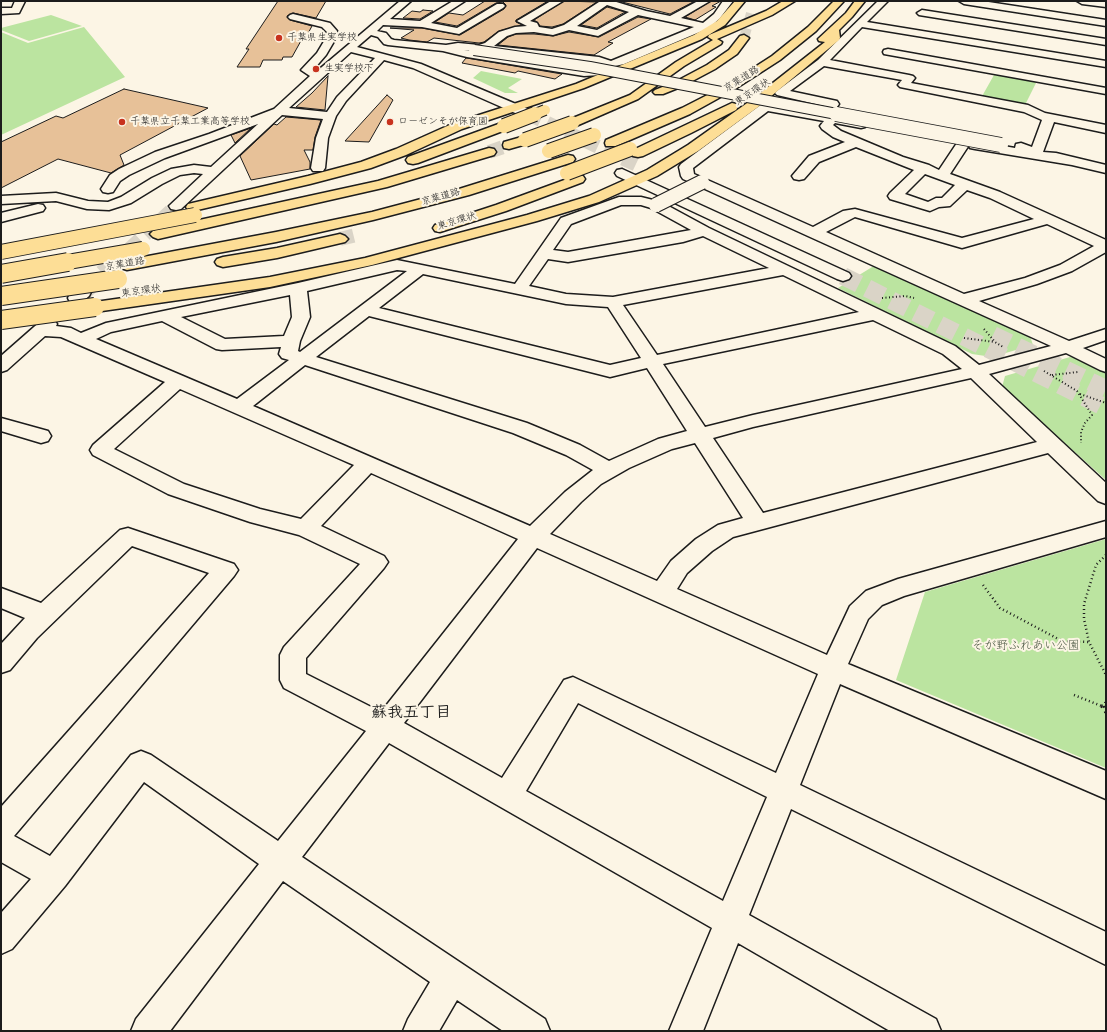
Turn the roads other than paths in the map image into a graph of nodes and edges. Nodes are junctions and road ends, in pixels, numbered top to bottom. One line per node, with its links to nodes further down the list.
1 (20, 1): 18 (street)
2 (406, 1): 26 (street)
3 (460, 1): 19 (street)
4 (558, 1): 32 (street)
5 (705, 1): 25 (street)
6 (728, 1): 30 (street)
7 (740, 1): 62 (highway)
8 (790, 1): 21 (highway)
9 (839, 1): 84 (highway, 京葉道路, bridge)
10 (860, 1): 22 (highway, 東京環状)
11 (872, 1): 22 (highway)
12 (883, 1): 29 (street)
13 (964, 1): 27 (street)
14 (1082, 1): 16 (street)
15 (605, 2): 20 (street); 31 (street)
16 (1106, 4)
17 (500, 6): 24 (street)
18 (1, 10)
19 (444, 12): 24 (street); 28 (street)
20 (637, 12): 25 (street); 31 (street)
21 (768, 13): 55 (highway); 62 (highway, bridge)
22 (849, 15): 33 (highway, 東京環状)
23 (293, 16): 49 (street)
24 (481, 17): 28 (street)
25 (672, 19): 30 (street)
26 (381, 22): 28 (street); 35 (street)
27 (1106, 23)
28 (422, 24)
29 (860, 24): 34 (street); 43 (street)
30 (705, 26): 45 (street)
31 (568, 27): 32 (street)
32 (534, 29): 40 (street)
33 (834, 29): 75 (highway, 東京環状); 82 (highway)
34 (905, 31): 37 (street); 41 (street); 46 (street)
35 (370, 32): 38 (street); 39 (street)
36 (744, 38): 55 (highway)
37 (1106, 42)
38 (445, 48): 40 (street); 44 (street)
39 (350, 49): 42 (street); 49 (street); 62 (street)
40 (477, 49): 45 (street); 72 (street, bridge)
41 (888, 52): 47 (street); 51 (street)
42 (378, 60): 59 (street); 61 (street)
43 (822, 62): 47 (street); 53 (street)
44 (534, 64): 45 (street); 48 (street)
45 (610, 64)
46 (1106, 64)
47 (870, 70): 56 (street)
48 (522, 72)
49 (317, 76): 57 (street)
50 (718, 78): 54 (highway, 京葉道路)
51 (1042, 79): 52 (street); 56 (street)
52 (1106, 91)
53 (796, 96): 58 (street); 72 (street)
54 (682, 97)
55 (619, 104): 70 (highway, bridge)
56 (1028, 109): 63 (street)
57 (280, 110): 61 (street); 66 (street); 69 (street)
58 (783, 110): 64 (street); 87 (street)
59 (498, 112): 62 (highway); 92 (highway)
60 (526, 113): 62 (street)
61 (330, 116): 76 (street)
62 (509, 117): 92 (highway)
63 (1049, 118): 65 (street); 72 (street)
64 (831, 119): 67 (street); 68 (street)
65 (1106, 129)
66 (213, 137): 69 (street); 90 (street)
67 (856, 142): 77 (street); 85 (street)
68 (964, 143): 74 (street); 83 (street)
69 (243, 146): 80 (street)
70 (509, 146)
71 (489, 152): 107 (highway)
72 (1036, 153): 74 (street)
73 (582, 154): 79 (highway, 京葉道路)
74 (1071, 160): 78 (street)
75 (636, 162): 79 (highway, 東京環状); 81 (street); 82 (street); 82 (street); 115 (highway)
76 (318, 168)
77 (924, 168): 83 (street); 88 (street)
78 (1106, 169)
79 (571, 170): 97 (highway); 111 (highway, 京葉道路); 115 (highway, 東京環状)
80 (214, 172): 91 (street); 92 (street)
81 (622, 173)
82 (652, 173)
83 (942, 175): 88 (street)
84 (468, 176)
85 (799, 176)
86 (453, 181): 89 (highway, 京葉道路)
87 (702, 182): 93 (street, bridge); 100 (street)
88 (965, 184): 96 (street)
89 (426, 188)
90 (108, 189)
91 (1, 200)
92 (177, 204): 95 (street); 103 (highway); 105 (highway, bridge)
93 (656, 206): 99 (street); 106 (street)
94 (345, 208): 110 (highway, 京葉道路, bridge)
95 (1, 218)
96 (1049, 219): 100 (street); 101 (street)
97 (404, 222)
98 (1106, 230): 101 (street)
99 (704, 231): 106 (street); 109 (street)
100 (813, 233): 116 (street)
101 (1087, 237): 104 (street)
102 (340, 239): 114 (highway, bridge)
103 (1, 246)
104 (1106, 246): 116 (street)
105 (1, 252)
106 (544, 254): 113 (street)
107 (1, 264)
108 (420, 269): 112 (street); 113 (street); 119 (street)
109 (785, 270): 117 (street); 118 (street)
110 (1, 274)
111 (1, 286)
112 (298, 288): 121 (street); 125 (street)
113 (519, 290): 117 (street)
114 (1, 296)
115 (86, 299): 120 (highway, 東京環状); 122 (highway, bridge)
116 (962, 300): 126 (street)
117 (613, 302): 128 (street)
118 (878, 306): 128 (street); 131 (street)
119 (366, 310): 127 (street); 128 (street)
120 (1, 312)
121 (165, 316): 124 (street); 125 (street)
122 (1, 319)
123 (1106, 334): 126 (street)
124 (81, 339): 129 (street); 132 (street)
125 (291, 341): 127 (street)
126 (1068, 347): 130 (street); 131 (street)
127 (302, 359): 133 (street); 139 (street)
128 (652, 361): 135 (street)
129 (2, 364)
130 (1106, 366)
131 (974, 372): 135 (street); 137 (street)
132 (178, 381): 133 (street); 142 (street)
133 (239, 407): 138 (street)
134 (1, 424): 136 (street)
135 (701, 435): 139 (street); 141 (street)
136 (41, 436)
137 (1051, 445): 140 (street); 141 (street)
138 (368, 464): 142 (street); 144 (street)
139 (606, 472): 144 (street)
140 (1106, 496)
141 (757, 522): 145 (street)
142 (305, 528): 150 (street)
143 (1106, 529): 149 (street)
144 (533, 538): 145 (street); 150 (street)
145 (661, 594): 149 (street)
146 (1, 598): 147 (street)
147 (44, 615): 148 (street); 154 (street)
148 (1, 662)
149 (832, 669): 151 (street); 152 (street)
150 (385, 727): 153 (street); 156 (street)
151 (1106, 785)
152 (784, 791): 153 (street); 158 (street); 160 (street)
153 (507, 796): 158 (street)
154 (1, 829)
155 (1, 845): 157 (street)
156 (280, 861): 157 (street); 161 (street); 162 (street)
157 (54, 875): 159 (street)
158 (731, 922): 165 (street); 166 (street)
159 (1, 938)
160 (1106, 949)
161 (452, 977): 163 (street); 164 (street)
162 (148, 1031)
163 (420, 1031)
164 (533, 1031)
165 (686, 1031)
166 (924, 1031)

